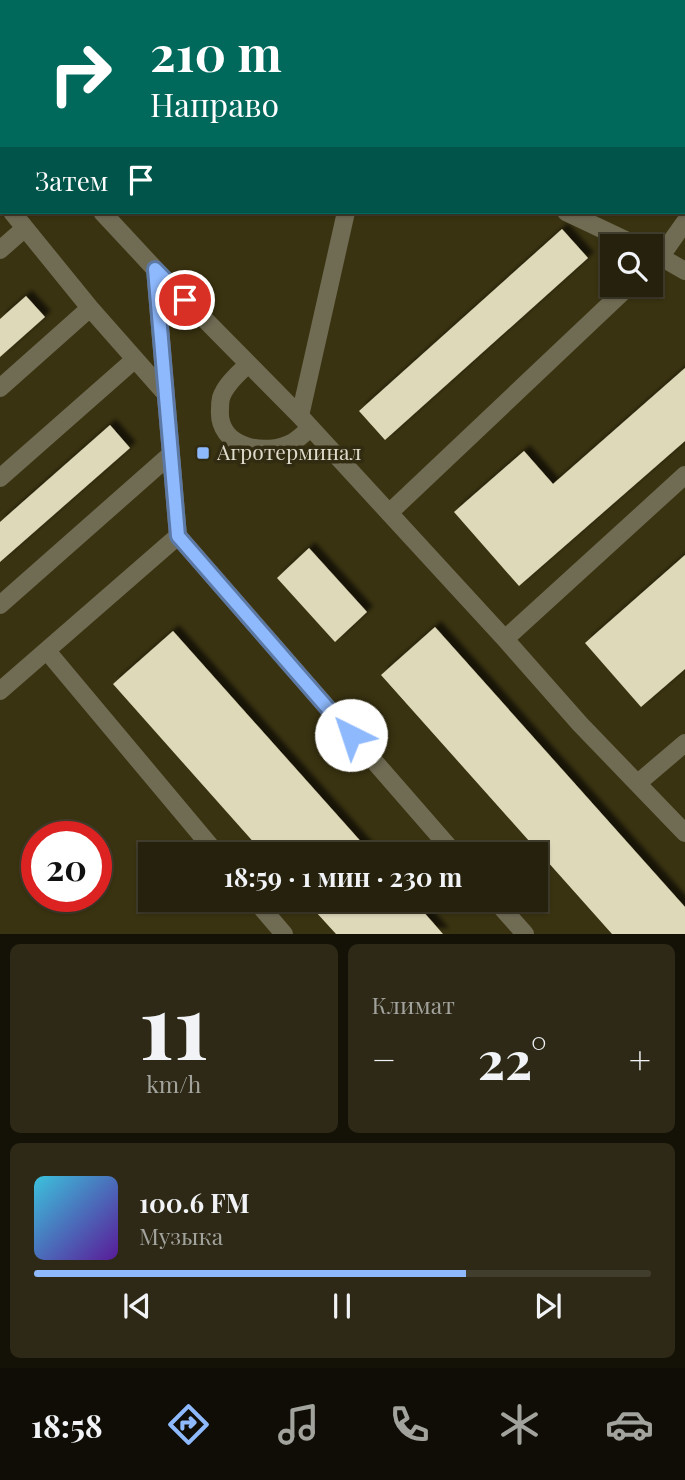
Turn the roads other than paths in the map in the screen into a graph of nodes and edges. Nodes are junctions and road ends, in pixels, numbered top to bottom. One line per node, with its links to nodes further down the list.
1 (14, 214): 6 (lane)
2 (104, 214): 11 (lane)
3 (346, 214): 19 (lane)
4 (570, 214): 7 (lane)
5 (685, 222): 8 (lane)
6 (25, 228): 9 (lane); 14 (lane)
7 (613, 234)
8 (663, 248)
9 (0, 250)
10 (663, 262): 12 (lane)
11 (155, 269): 16 (lane); 18 (lane)
12 (685, 271)
13 (617, 297): 23 (lane)
14 (90, 308): 15 (lane); 17 (lane)
15 (134, 359): 18 (lane); 22 (lane)
16 (248, 364): 19 (lane); 19 (lane)
17 (0, 388)
18 (165, 393): 20 (lane)
19 (305, 422): 23 (lane)
20 (170, 455): 24 (lane); 25 (lane)
21 (685, 475): 26 (lane)
22 (0, 478)
23 (389, 513): 26 (lane)
24 (178, 536): 27 (lane); 33 (lane)
25 (0, 605)
26 (505, 639): 30 (lane)
27 (47, 651): 28 (lane); 32 (lane)
28 (0, 691)
29 (685, 743): 30 (lane)
30 (638, 783): 31 (lane)
31 (685, 833)
32 (207, 842)
33 (445, 842)
34 (266, 912): 36 (lane)
35 (506, 912): 37 (lane)
36 (284, 934)
37 (525, 934)

